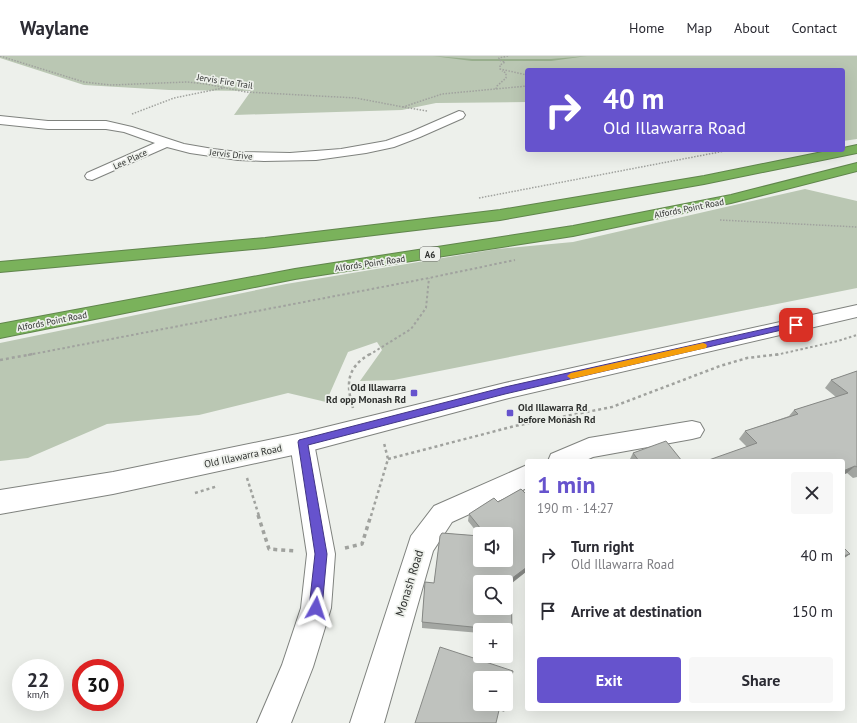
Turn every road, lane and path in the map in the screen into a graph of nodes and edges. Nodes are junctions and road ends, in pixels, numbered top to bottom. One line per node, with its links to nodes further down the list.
1 (0, 56): 5 (path, Jervis Fire Trail)
2 (508, 56): 3 (path)
3 (500, 69): 4 (path); 6 (path)
4 (525, 75)
5 (225, 88): 7 (path, Jervis Fire Trail); 11 (path)
6 (496, 89)
7 (403, 107)
8 (459, 115): 13 (street, Jervis Drive)
9 (0, 120): 10 (street, Jervis Drive)
10 (19, 123): 11 (street, Jervis Drive); 12 (street)
11 (106, 126): 13 (street, Jervis Drive)
12 (0, 131)
13 (167, 142): 20 (street, Lee Place)
14 (857, 149): 15 (highway)
15 (845, 151)
16 (720, 152): 21 (path)
17 (842, 152): 25 (highway)
18 (857, 155): 28 (highway, Alfords Point Road / A6)
19 (857, 167): 29 (highway, Alfords Point Road / A6)
20 (92, 176)
21 (474, 199)
22 (715, 219): 23 (path)
23 (857, 227)
24 (515, 260): 26 (path)
25 (0, 267)
26 (429, 278): 31 (path); 32 (path)
27 (857, 311): 32 (street, Old Illawarra Road)
28 (0, 315)
29 (0, 330)
30 (857, 335): 35 (path)
31 (0, 360)
32 (369, 426): 34 (street, Old Illawarra Road); 35 (path)
33 (692, 430): 36 (street)
34 (302, 442): 41 (street, Old Illawarra Road); 42 (street)
35 (388, 459): 42 (path)
36 (564, 459)
37 (525, 477): 44 (street, Monash Road)
38 (240, 480): 42 (path)
39 (225, 484): 40 (path)
40 (195, 493)
41 (0, 502)
42 (321, 554): 43 (street)
43 (274, 723)
44 (367, 723)

